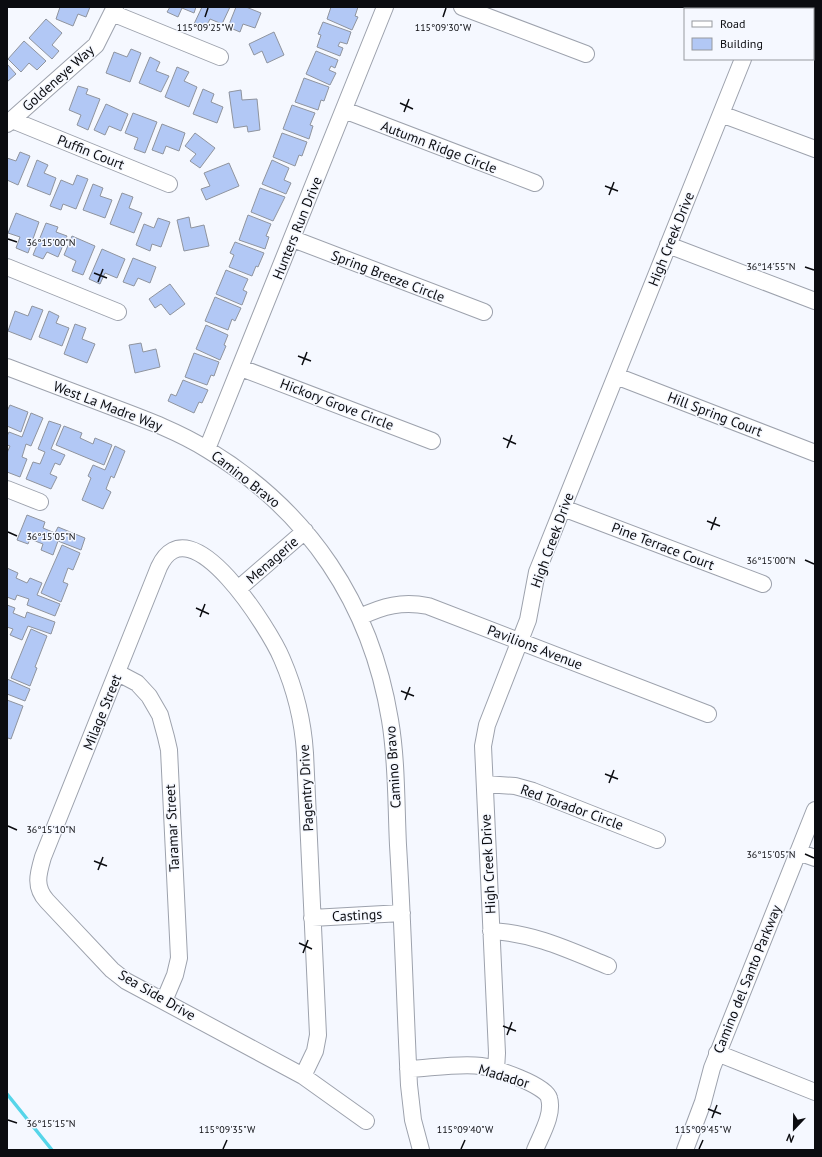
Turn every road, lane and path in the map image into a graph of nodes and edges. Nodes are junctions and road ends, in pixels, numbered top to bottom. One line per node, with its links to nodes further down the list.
1 (386, 7): 7 (street, Hunters Run Drive)
2 (462, 7): 4 (street)
3 (113, 10): 5 (street); 9 (street, Goldeneye Way)
4 (586, 54)
5 (220, 57)
6 (742, 60): 8 (street, High Creek Drive)
7 (344, 110): 11 (street, Autumn Ridge Circle); 13 (street, Hunters Run Drive)
8 (721, 114): 10 (street); 14 (street, High Creek Drive)
9 (9, 122): 12 (street, Puffin Court)
10 (815, 149)
11 (535, 183)
12 (169, 184)
13 (293, 239): 18 (street, Spring Breeze Circle); 20 (street, Hunters Run Drive)
14 (668, 245): 16 (street); 21 (street, High Creek Drive)
15 (7, 267): 17 (street)
16 (815, 301)
17 (118, 312)
18 (484, 312)
19 (7, 367): 23 (street, West La Madre Way)
20 (241, 368): 22 (street, Hickory Grove Circle); 23 (street, Hunters Run Drive)
21 (616, 376): 24 (street, Hill Spring Court); 27 (street, High Creek Drive)
22 (432, 441)
23 (207, 449): 28 (street, Camino Bravo)
24 (815, 453)
25 (7, 489): 26 (street)
26 (40, 502)
27 (563, 508): 30 (street, Pine Terrace Court); 33 (street, High Creek Drive)
28 (305, 531): 31 (street, Menagerie); 32 (street, Camino Bravo)
29 (178, 549): 31 (street, Pagentry Drive); 34 (street, Milage Street)
30 (763, 584)
31 (238, 589): 43 (street, Pagentry Drive)
32 (360, 617): 33 (street, Pavilions Avenue); 42 (street, Camino Bravo)
33 (520, 641): 35 (street, Pavilions Avenue); 36 (street, High Creek Drive)
34 (118, 673): 41 (street, Milage Street); 46 (street, Taramar Street)
35 (708, 714)
36 (485, 784): 38 (street, Red Torador Circle); 44 (street, High Creek Drive)
37 (815, 810): 39 (street, Camino del Santo Parkway)
38 (657, 840)
39 (798, 852): 40 (street); 47 (street, Camino del Santo Parkway)
40 (815, 858)
41 (37, 882): 46 (street, Sea Side Drive)
42 (402, 913): 43 (street, Castings); 48 (street, Camino Bravo)
43 (312, 918): 50 (street, Pagentry Drive)
44 (491, 931): 45 (street); 49 (street, High Creek Drive)
45 (608, 966)
46 (164, 1001): 50 (street, Sea Side Drive)
47 (717, 1053): 51 (street); 55 (street, Camino del Santo Parkway)
48 (408, 1069): 49 (street, Madador); 53 (street, Camino Bravo)
49 (496, 1070): 54 (street, Madador)
50 (303, 1076): 52 (street, Sea Side Drive)
51 (815, 1092)
52 (366, 1121)
53 (421, 1150)
54 (535, 1150)
55 (684, 1150)

